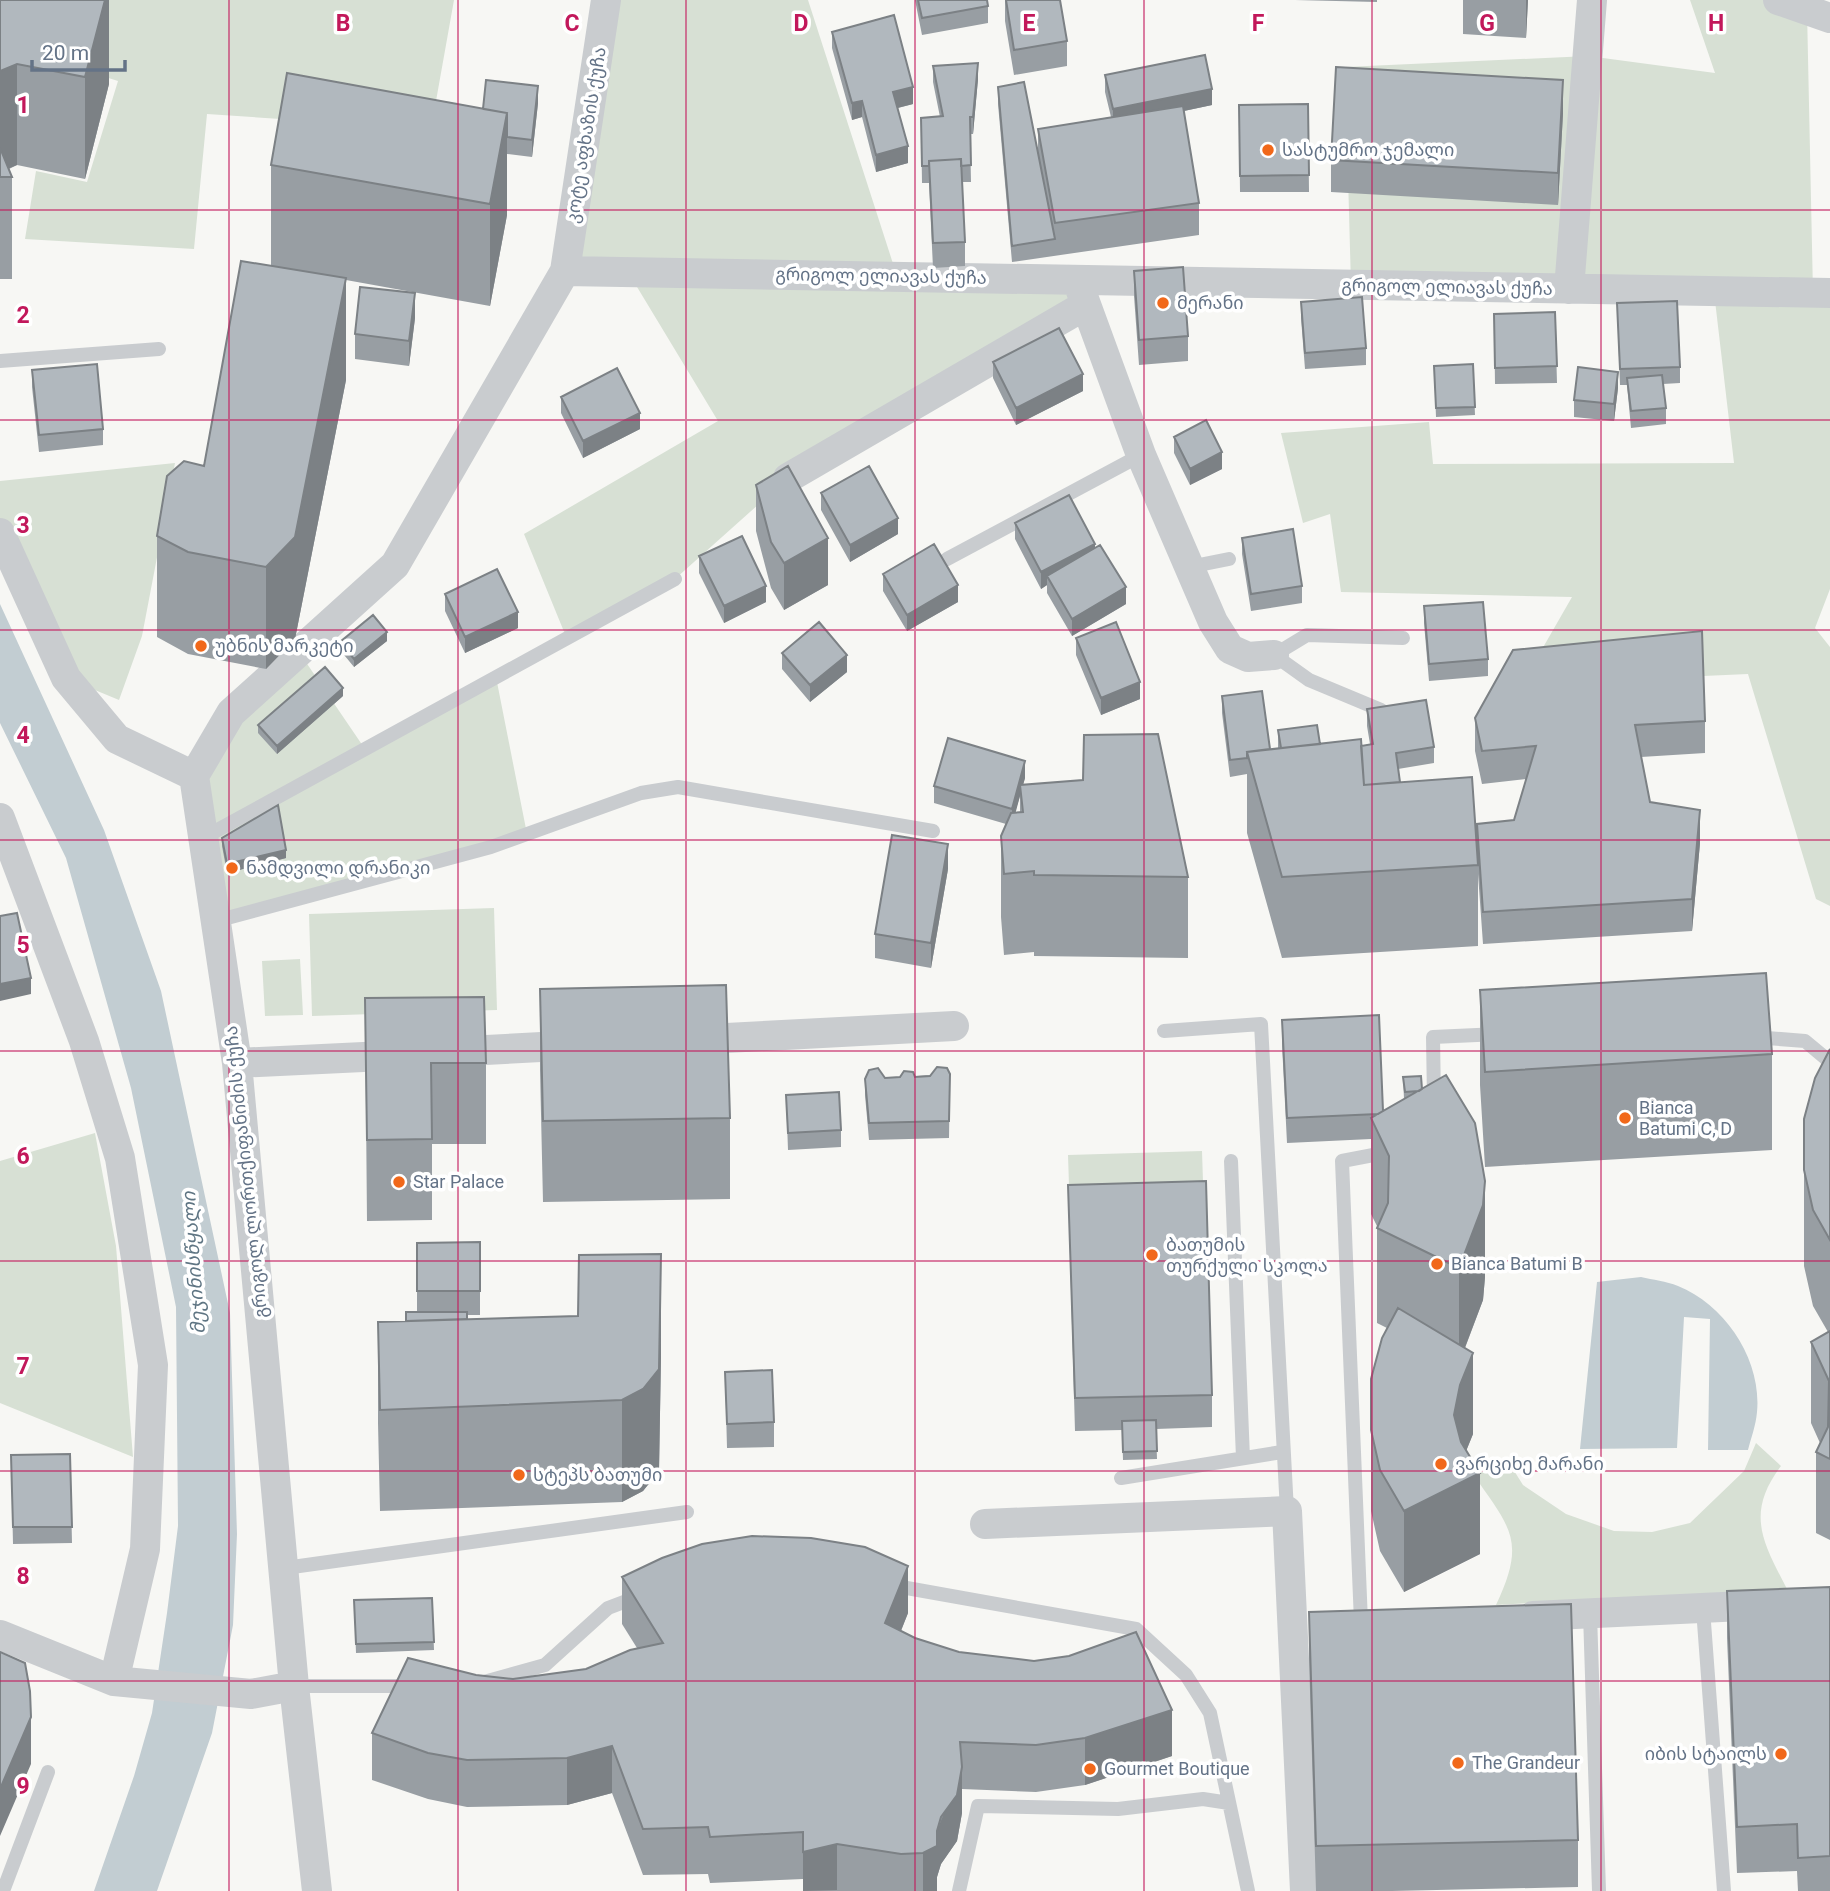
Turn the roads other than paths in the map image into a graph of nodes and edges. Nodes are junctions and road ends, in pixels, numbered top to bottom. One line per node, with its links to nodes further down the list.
1 (606, 0): 5 (street, კოტე აფხაზის ქუჩა)
2 (1592, 0): 6 (street)
3 (1778, 0): 4 (street)
4 (1830, 18)
5 (565, 271): 7 (street, გრიგოლ ელიავას ქუჩა); 21 (street)
6 (1569, 289): 7 (street, გრიგოლ ელიავას ქუჩა); 8 (street, გრიგოლ ელიავას ქუჩა)
7 (1081, 293): 11 (street); 12 (street)
8 (1830, 293)
9 (159, 349): 10 (lane)
10 (0, 361)
11 (1141, 455): 14 (lane); 16 (street)
12 (788, 478)
13 (0, 533): 21 (street)
14 (947, 559)
15 (1229, 559): 16 (lane)
16 (1189, 567): 19 (street)
17 (675, 579): 24 (lane)
18 (1404, 638): 19 (lane)
19 (1274, 655): 20 (lane)
20 (1381, 710)
21 (194, 776): 24 (street, გრიგოლ ლორთქიფანიძის ქუჩა)
22 (0, 818): 53 (street)
23 (933, 831): 25 (lane)
24 (203, 838): 25 (street, გრიგოლ ლორთქიფანიძის ქუჩა)
25 (216, 921): 33 (street, გრიგოლ ლორთქიფანიძის ქუჩა)
26 (954, 1026): 30 (street)
27 (1164, 1031): 37 (lane)
28 (1511, 1034): 34 (lane)
29 (1742, 1036): 32 (lane)
30 (665, 1041)
31 (610, 1044): 33 (street)
32 (1830, 1062)
33 (237, 1063): 43 (street, გრიგოლ ლორთქიფანიძის ქუჩა)
34 (1435, 1116)
35 (1409, 1148): 50 (lane)
36 (1231, 1161): 38 (lane)
37 (1282, 1452): 38 (lane); 40 (lane)
38 (1243, 1458): 39 (lane)
39 (1121, 1478)
40 (1287, 1511): 42 (street); 51 (street)
41 (687, 1512): 43 (lane)
42 (985, 1524)
43 (285, 1569): 55 (street, გრიგოლ ლორთქიფანიძის ქუჩა)
44 (876, 1583): 58 (lane)
45 (654, 1590): 54 (lane)
46 (1830, 1602): 47 (street)
47 (1703, 1609): 48 (street); 65 (lane)
48 (1590, 1614): 49 (street); 64 (lane)
49 (1504, 1617)
50 (1375, 1622): 51 (street)
51 (1313, 1624): 63 (street)
52 (0, 1635): 53 (street)
53 (114, 1681): 55 (street)
54 (463, 1685)
55 (294, 1686): 56 (lane); 60 (street, გრიგოლ ლორთქიფანიძის ქუჩა)
56 (421, 1686)
57 (48, 1773): 59 (lane)
58 (1229, 1803): 61 (lane); 62 (lane)
59 (3, 1891)
60 (317, 1891)
61 (959, 1891)
62 (1248, 1891)
63 (1305, 1891)
64 (1600, 1891)
65 (1724, 1891)

